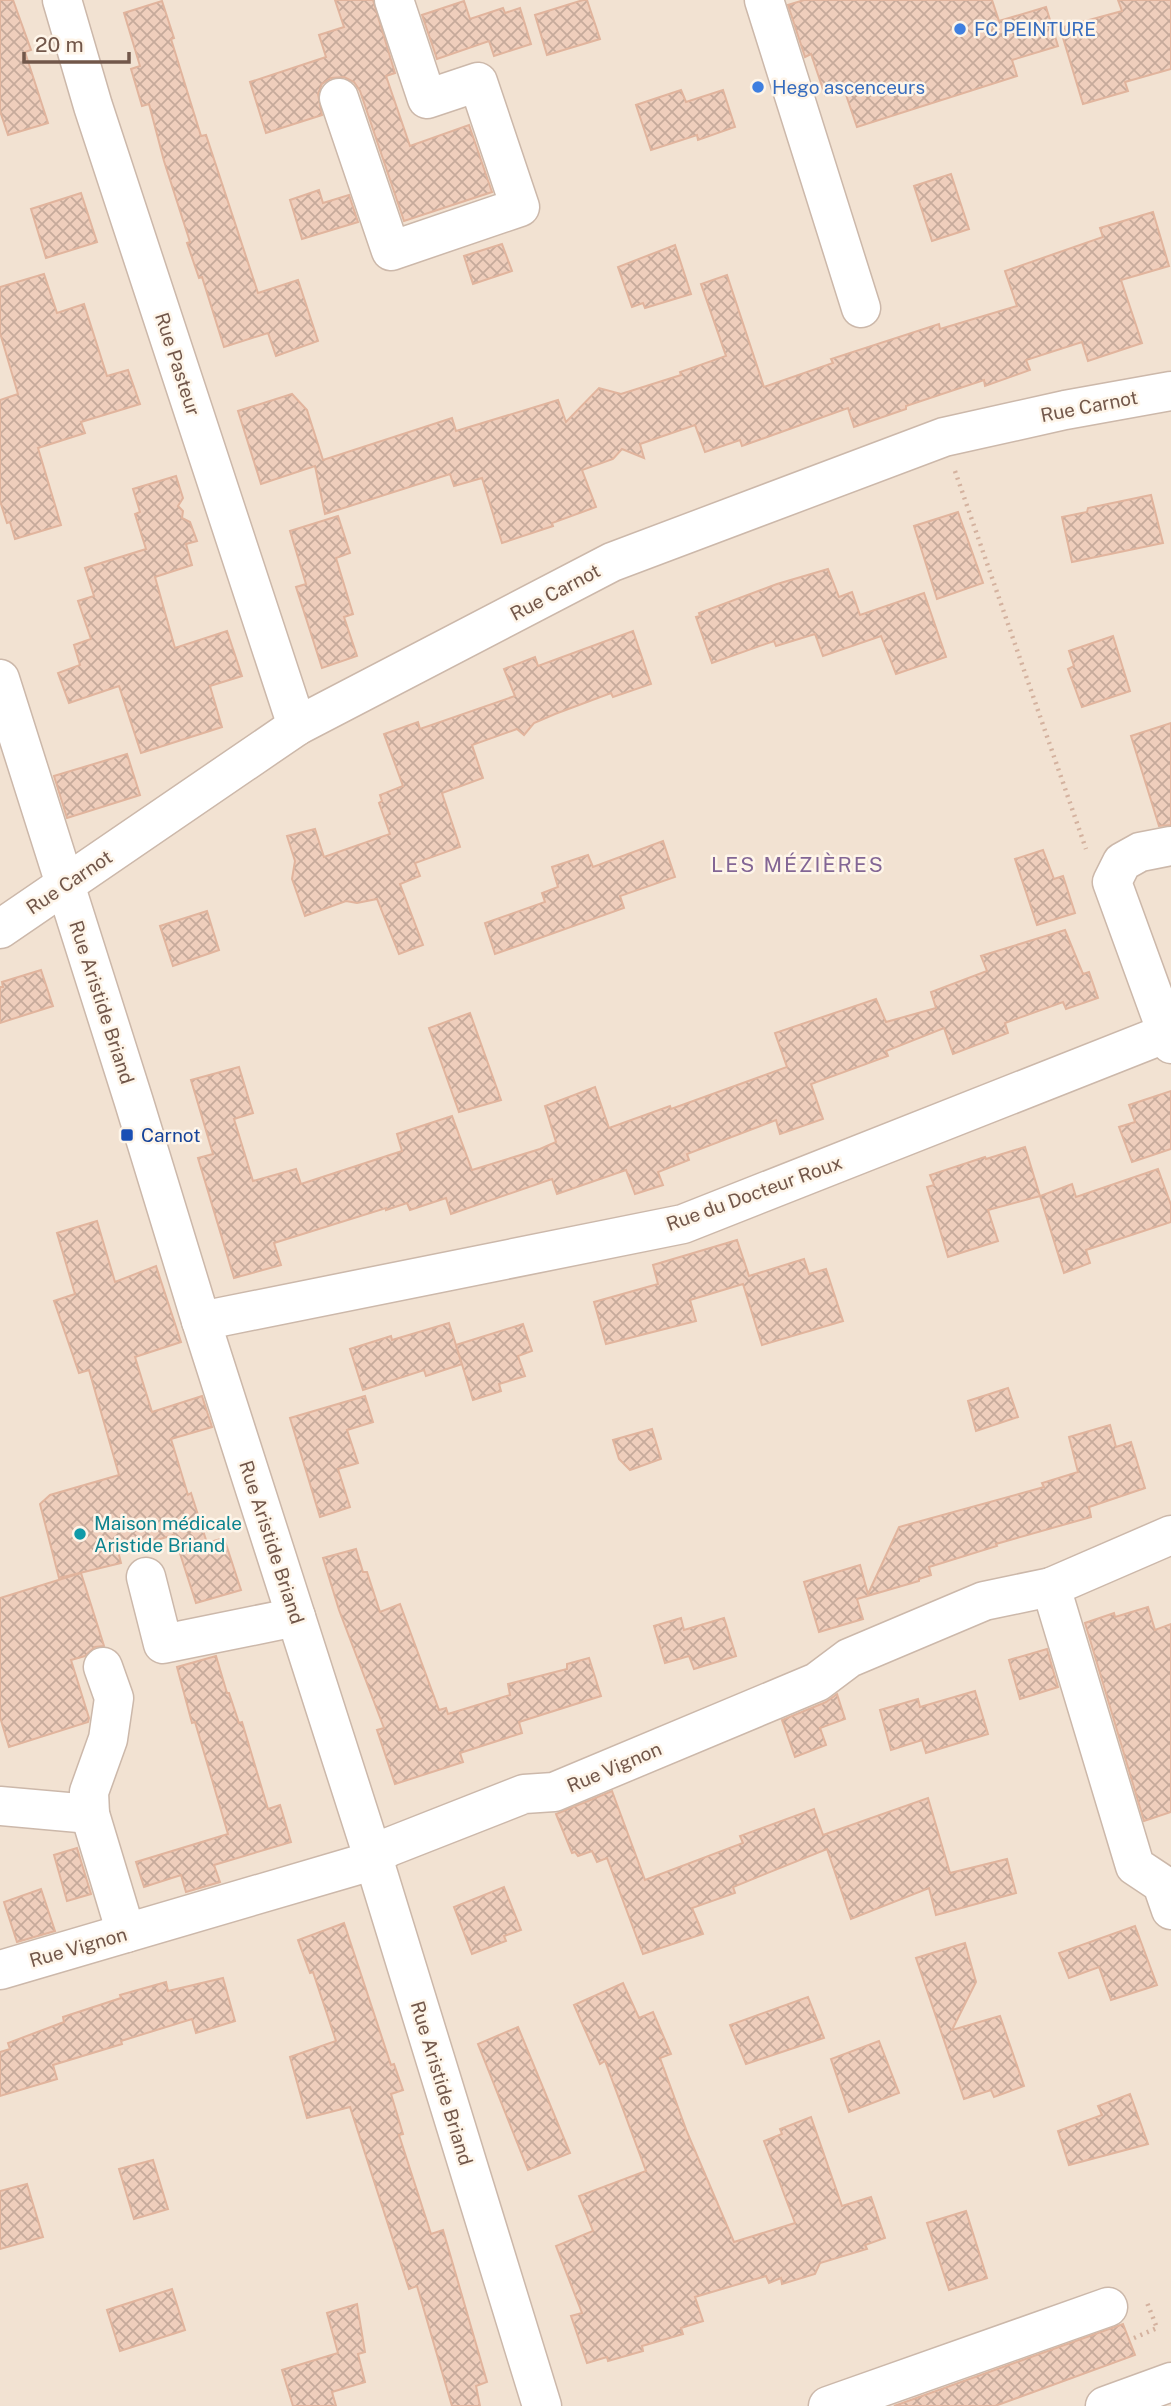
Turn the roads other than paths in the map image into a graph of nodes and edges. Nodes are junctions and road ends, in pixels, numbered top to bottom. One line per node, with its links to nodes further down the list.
1 (62, 0): 8 (street, Rue Pasteur)
2 (394, 0): 4 (street)
3 (764, 0): 5 (street)
4 (339, 98)
5 (861, 308)
6 (1171, 391): 8 (street, Rue Carnot)
7 (0, 680): 10 (street, Rue Aristide Briand)
8 (297, 726): 10 (street, Rue Carnot)
9 (1171, 846): 12 (street)
10 (65, 886): 11 (street, Rue Carnot); 13 (street, Rue Aristide Briand)
11 (0, 929)
12 (1169, 1038): 13 (street, Rue du Docteur Roux)
13 (201, 1321): 17 (street, Rue Aristide Briand)
14 (1171, 1535): 16 (street, Rue Vignon)
15 (146, 1577): 17 (street)
16 (1051, 1587): 21 (street, Rue Vignon); 22 (street)
17 (296, 1617): 21 (street, Rue Aristide Briand)
18 (103, 1667): 20 (street)
19 (0, 1806): 20 (street)
20 (90, 1814): 23 (street)
21 (373, 1857): 23 (street, Rue Vignon); 27 (street, Rue Aristide Briand)
22 (1171, 1910)
23 (126, 1933): 24 (street, Rue Vignon)
24 (0, 1970)
25 (1108, 2307): 28 (street)
26 (1171, 2382): 29 (street)
27 (542, 2406)
28 (828, 2406)
29 (1105, 2406)

